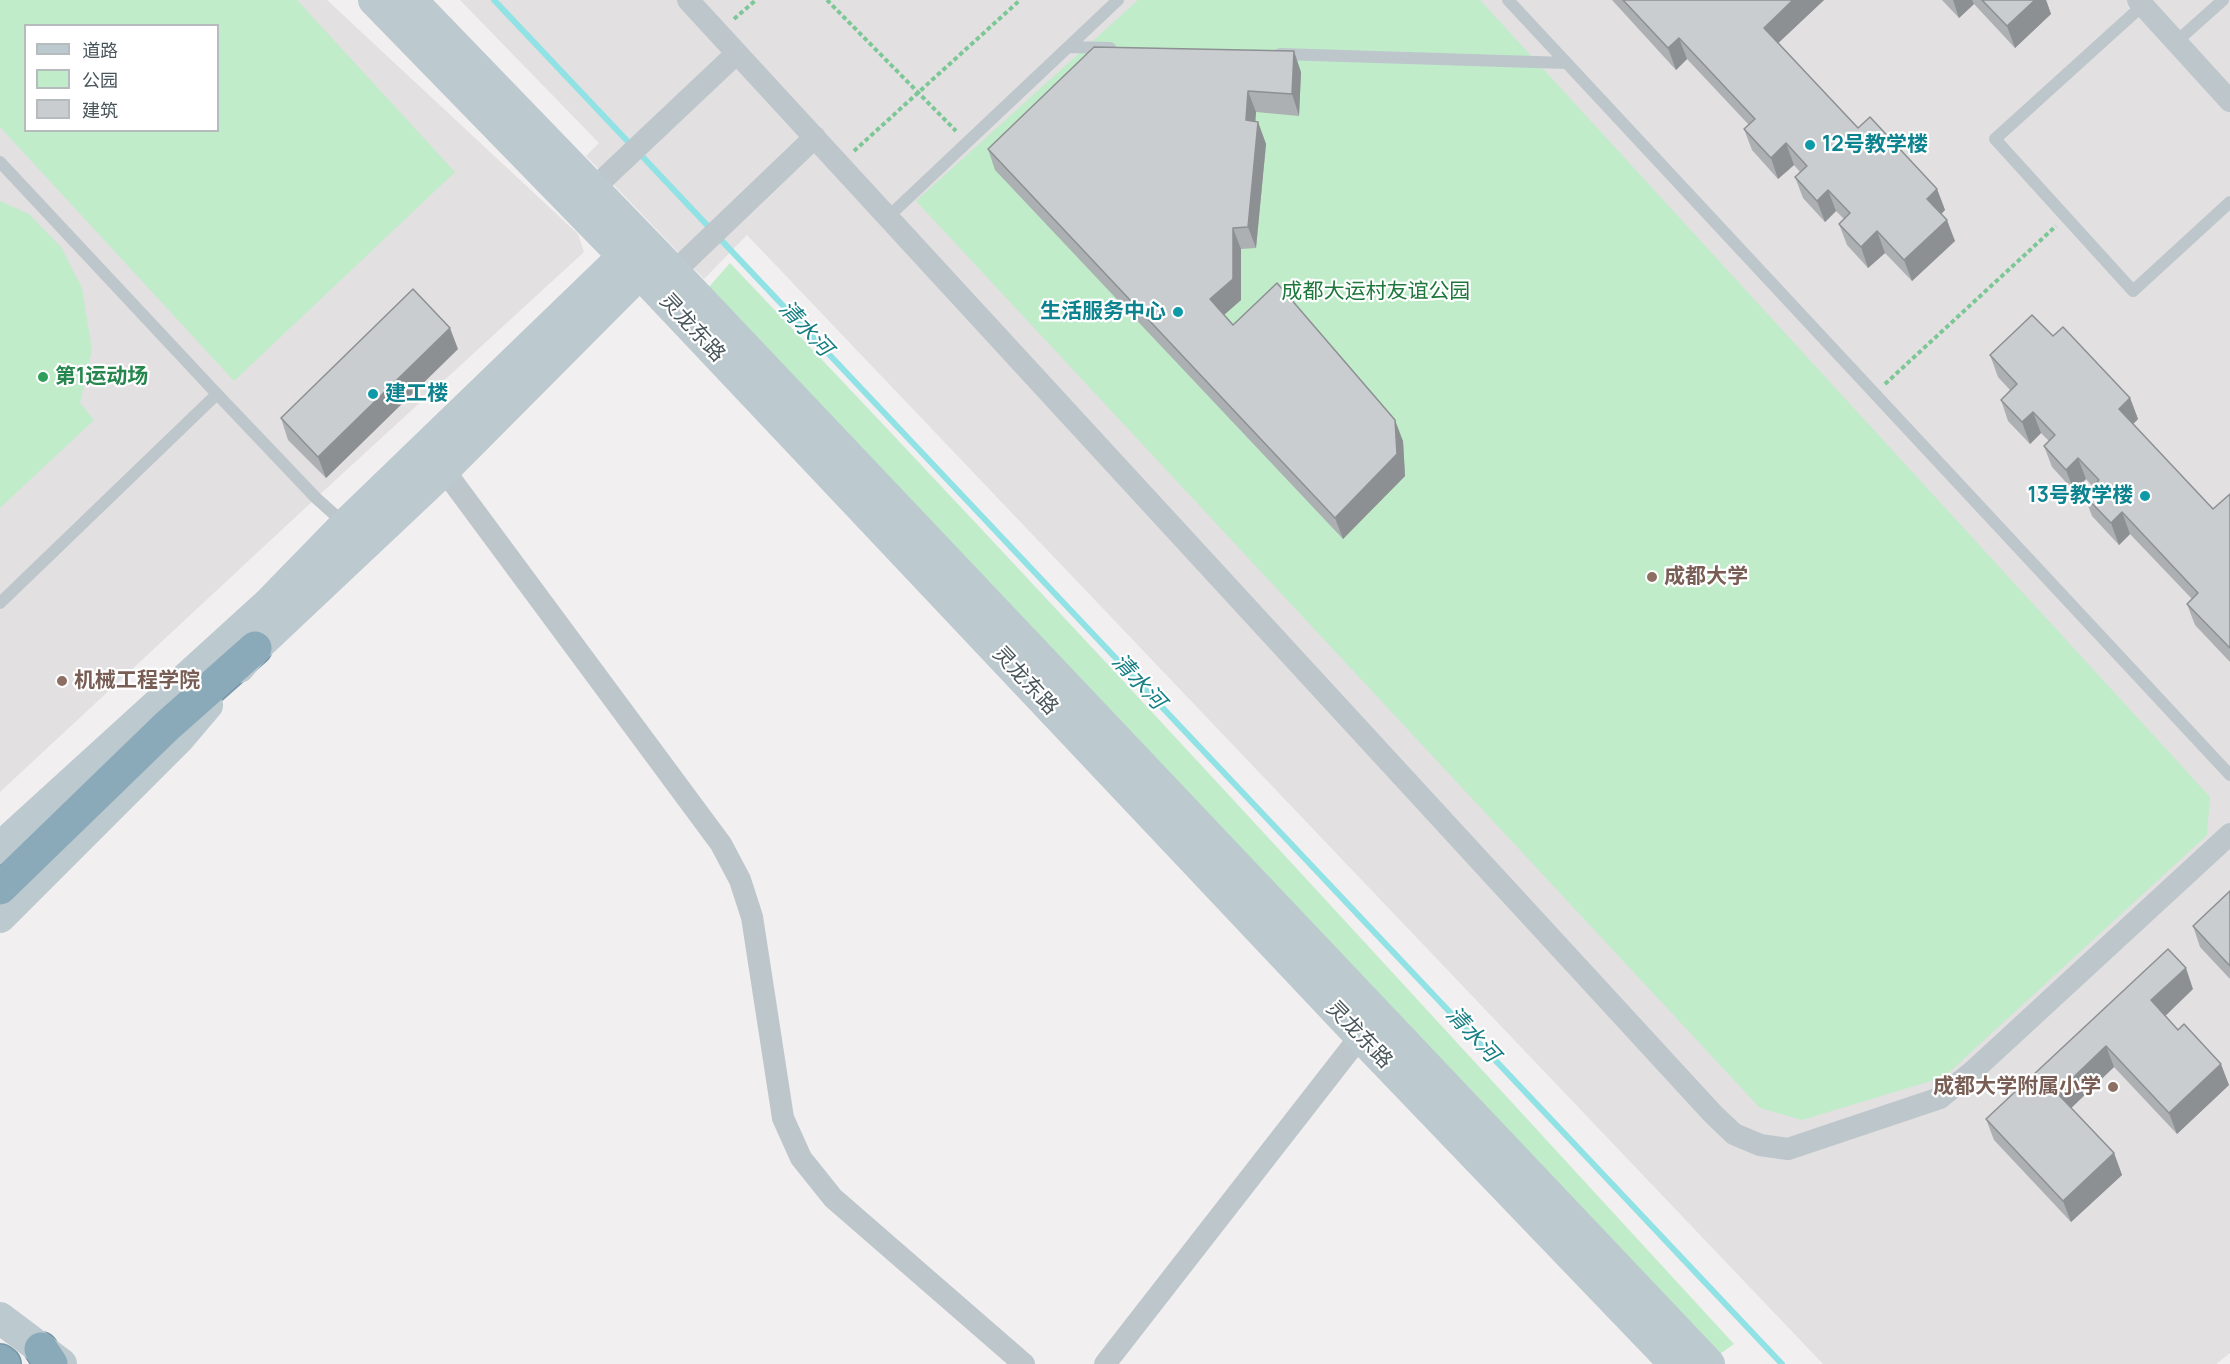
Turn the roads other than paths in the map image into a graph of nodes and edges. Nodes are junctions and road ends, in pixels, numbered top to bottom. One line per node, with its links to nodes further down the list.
1 (374, 0): 20 (main road, 灵龙东路)
2 (411, 0): 17 (main road, 灵龙东路)
3 (688, 0): 11 (street)
4 (1118, 0): 9 (lane)
5 (2223, 0): 8 (lane)
6 (1510, 1): 13 (lane)
7 (2141, 2): 8 (street); 18 (lane)
8 (2176, 42): 14 (street)
9 (1069, 47): 10 (lane); 19 (lane)
10 (1128, 49)
11 (737, 53): 15 (street); 17 (street)
12 (1270, 54): 13 (lane)
13 (1567, 63): 26 (lane)
14 (2230, 101)
15 (814, 137): 19 (street); 20 (street)
16 (0, 162): 21 (lane)
17 (603, 180): 20 (main road, 灵龙东路)
18 (2230, 202)
19 (888, 218): 27 (street)
20 (655, 258): 22 (main road); 23 (main road); 31 (main road, 灵龙东路)
21 (217, 394): 23 (lane); 24 (lane)
22 (444, 470): 25 (main road); 36 (street)
23 (345, 525): 28 (main road)
24 (0, 603)
25 (255, 648): 29 (highway); 30 (main road)
26 (2230, 775)
27 (2230, 834)
28 (0, 848)
29 (0, 888)
30 (0, 917)
31 (1369, 1025): 37 (street); 38 (main road, 灵龙东路); 39 (main road, 灵龙东路)
32 (0, 1318): 33 (main road)
33 (51, 1359)
34 (0, 1361): 35 (highway)
35 (4, 1364)
36 (1024, 1364)
37 (1105, 1364)
38 (1675, 1364)
39 (1709, 1364)

